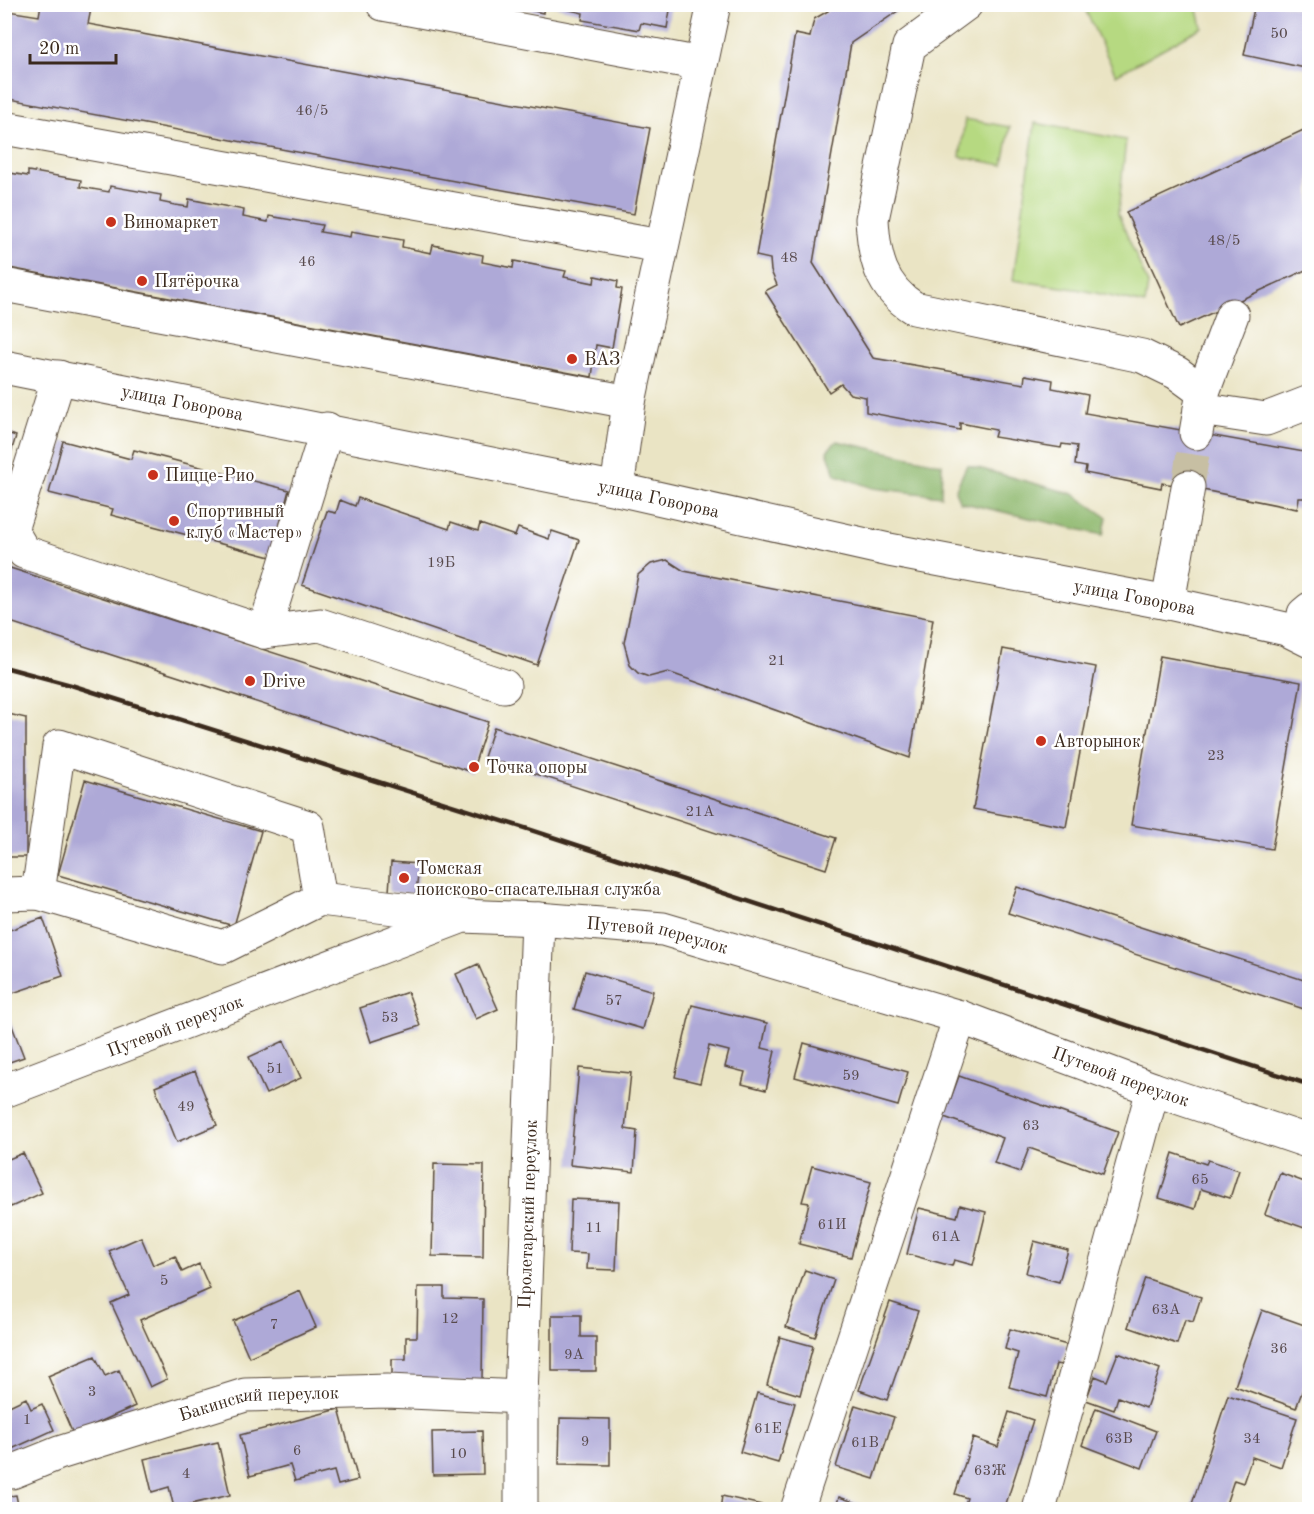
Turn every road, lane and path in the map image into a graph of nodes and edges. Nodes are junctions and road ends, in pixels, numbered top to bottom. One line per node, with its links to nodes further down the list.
1 (383, 4): 4 (street)
2 (714, 4): 4 (street)
3 (966, 4): 13 (street)
4 (701, 64): 6 (street)
5 (4, 128): 6 (street)
6 (660, 246): 11 (street)
7 (4, 285): 11 (street)
8 (1232, 315): 13 (street)
9 (4, 367): 10 (street, улица Говорова)
10 (59, 377): 14 (street, улица Говорова); 17 (street)
11 (629, 402): 16 (street)
12 (1310, 402): 13 (street)
13 (1199, 411)
14 (327, 429): 16 (street, улица Говорова); 20 (street)
15 (1188, 487): 18 (street)
16 (617, 489): 18 (street, улица Говорова)
17 (8, 529): 20 (street)
18 (1168, 603): 19 (street, улица Говорова)
19 (1308, 621)
20 (264, 632): 21 (street)
21 (504, 686)
22 (38, 893): 23 (street); 24 (street); 24 (street)
23 (4, 894)
24 (320, 899): 25 (street)
25 (463, 916): 26 (street, Путевой переулок); 29 (street, Путевой переулок)
26 (538, 919): 27 (street, Путевой переулок); 31 (street, Пролетарский переулок)
27 (960, 1017): 28 (street, Путевой переулок); 34 (street)
28 (1153, 1089): 30 (street, Путевой переулок); 35 (street)
29 (4, 1090)
30 (1310, 1142)
31 (521, 1397): 32 (street, Бакинский переулок); 33 (street, Пролетарский переулок)
32 (4, 1472)
33 (521, 1509)
34 (797, 1509)
35 (1039, 1509)

